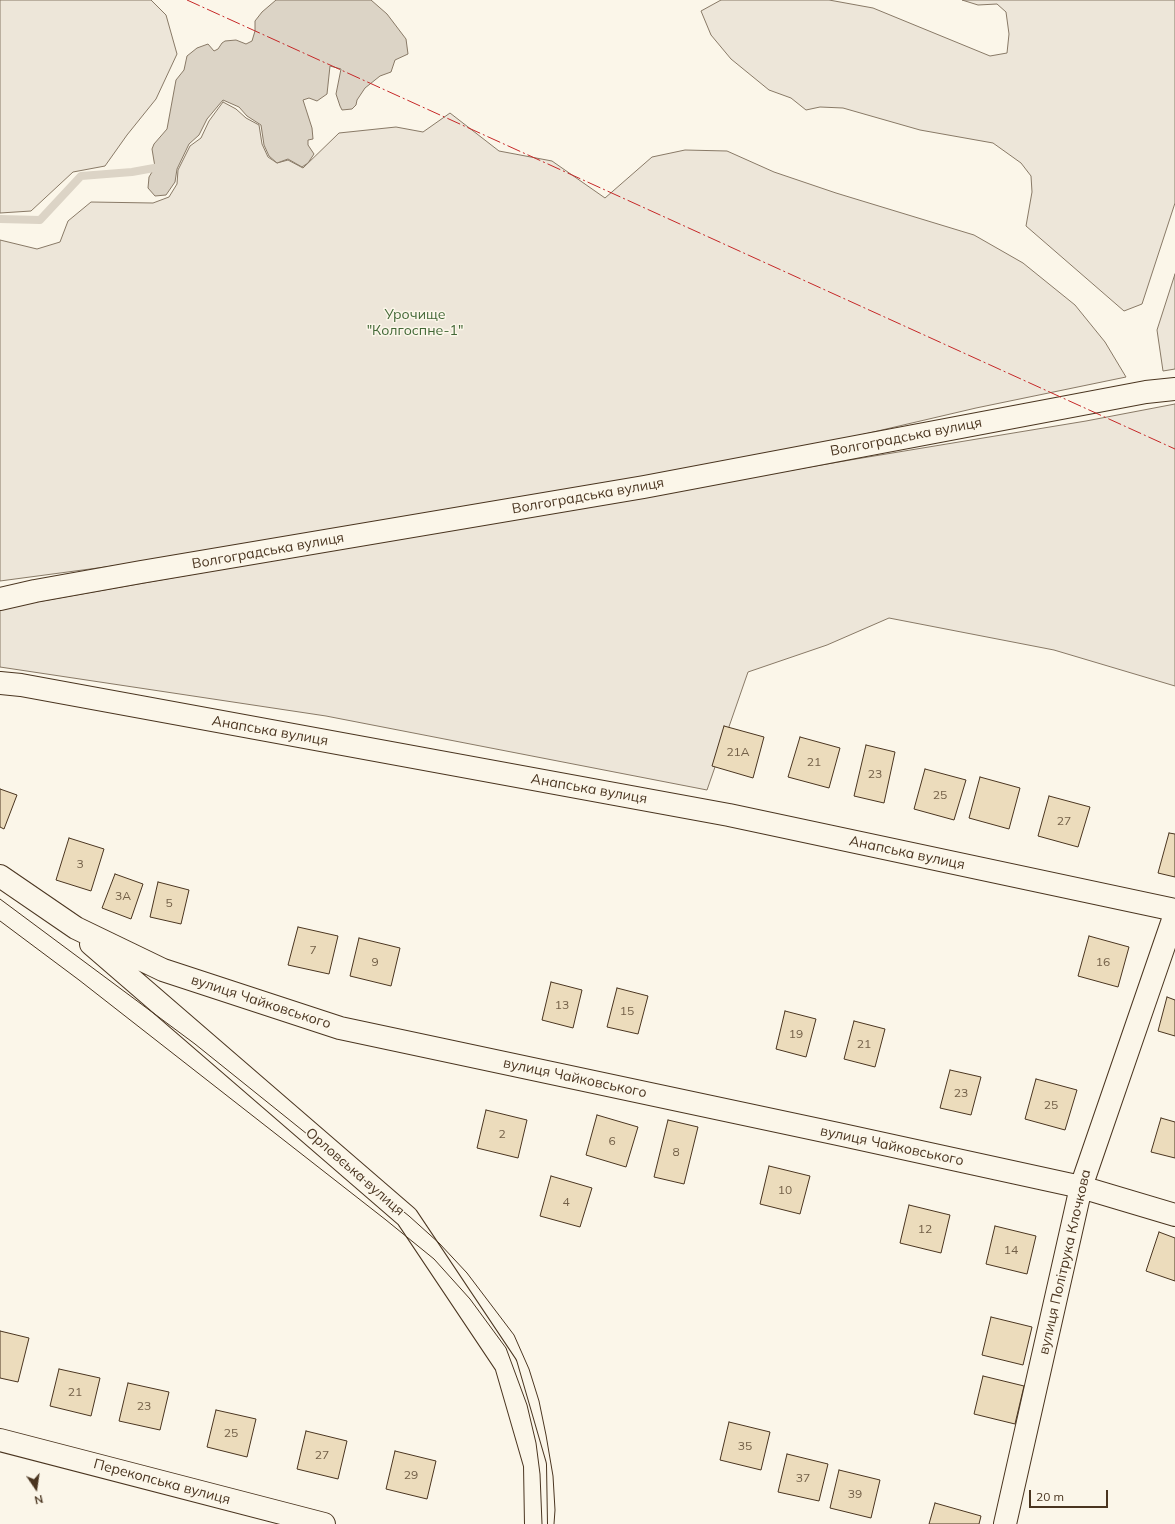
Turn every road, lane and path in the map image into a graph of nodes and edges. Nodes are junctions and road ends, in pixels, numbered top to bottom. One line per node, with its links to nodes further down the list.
1 (1175, 389): 2 (street, Волгоградська вулиця)
2 (0, 599)
3 (0, 683): 5 (street, Анапська вулиця)
4 (0, 876): 7 (street, вулиця Чайковського)
5 (1175, 910)
6 (1175, 914): 8 (street, вулиця Політрука Клочкова)
7 (63, 919): 8 (street, вулиця Чайковського); 12 (street, Орловська вулиця)
8 (1081, 1187): 9 (street, вулиця Чайковського); 13 (street, вулиця Політрука Клочкова)
9 (1175, 1215)
10 (0, 1440): 11 (street, Перекопська вулиця)
11 (324, 1524)
12 (536, 1524)
13 (1005, 1524)

